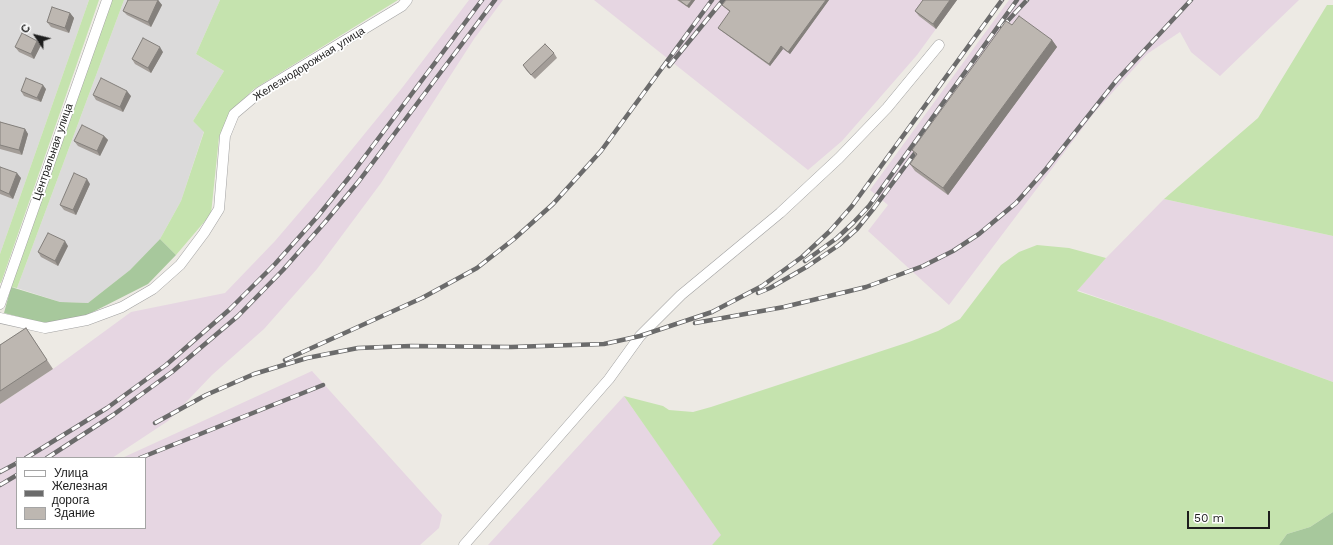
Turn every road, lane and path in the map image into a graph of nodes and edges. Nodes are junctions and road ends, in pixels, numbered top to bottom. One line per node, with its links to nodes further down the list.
1 (107, 0): 4 (street, Центральная улица)
2 (407, 0): 5 (street, Железнодорожная улица)
3 (939, 45): 6 (street)
4 (0, 304)
5 (0, 318)
6 (464, 545)

